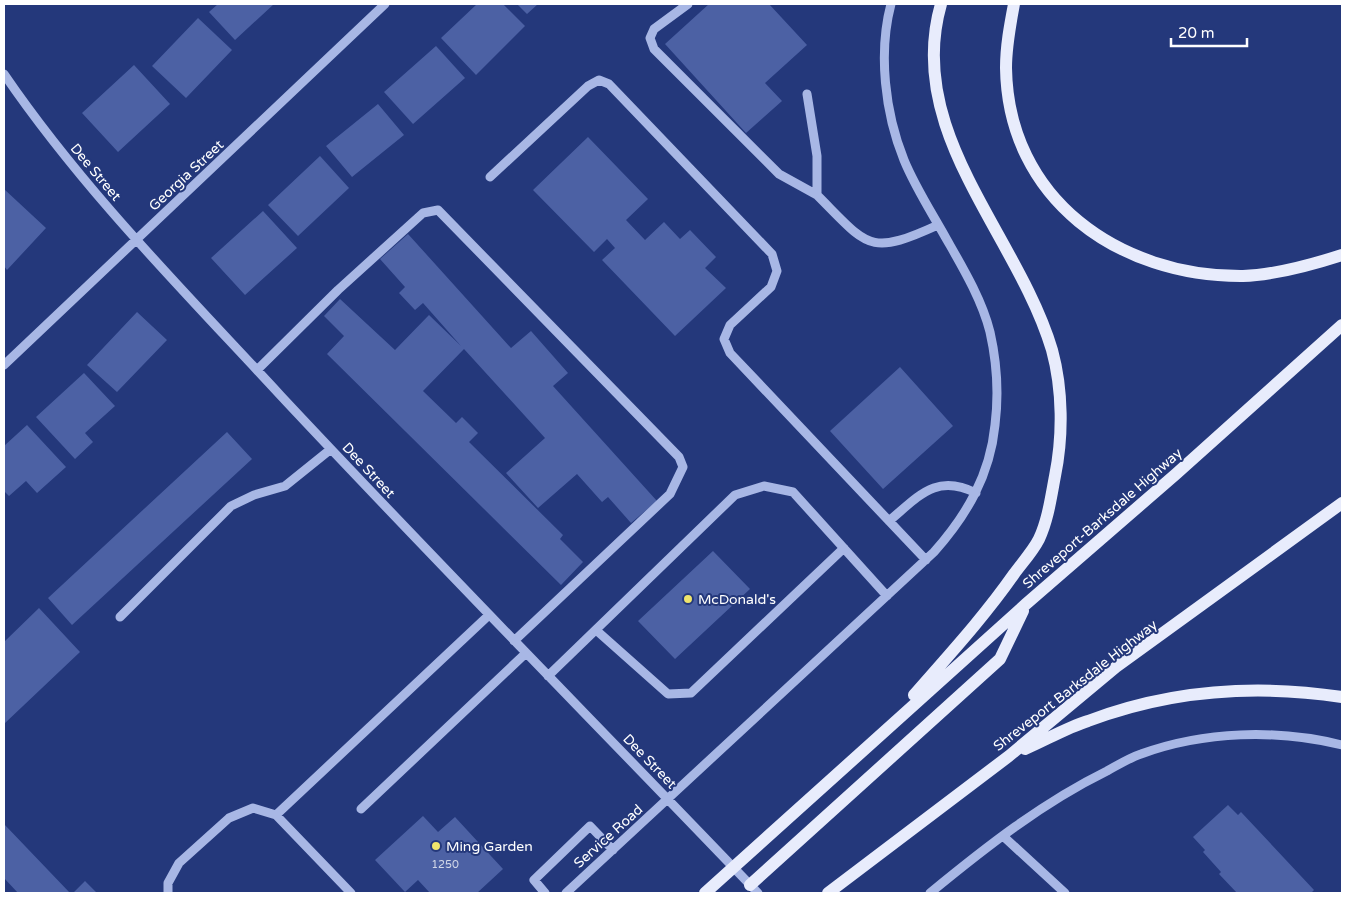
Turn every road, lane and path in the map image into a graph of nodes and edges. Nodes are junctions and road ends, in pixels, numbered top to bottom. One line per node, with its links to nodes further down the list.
1 (385, 4): 11 (street, Georgia Street)
2 (688, 4): 9 (street)
3 (891, 4): 10 (street, Service Road)
4 (940, 4): 31 (main road)
5 (1014, 4): 12 (main road)
6 (4, 74): 11 (street, Dee Street)
7 (807, 94): 9 (street)
8 (490, 176): 19 (street)
9 (817, 195): 10 (street)
10 (938, 225): 17 (street, Service Road)
11 (136, 241): 14 (street, Georgia Street); 15 (street, Dee Street)
12 (1342, 255)
13 (1342, 325): 23 (main road, Shreveport-Barksdale Highway)
14 (4, 366)
15 (257, 370): 16 (street, Dee Street); 27 (street)
16 (331, 449): 24 (street, Dee Street); 25 (street)
17 (976, 493): 19 (street); 21 (street, Service Road)
18 (1342, 504): 33 (main road, Shreveport Barksdale Highway)
19 (889, 521): 21 (street)
20 (844, 548): 22 (street); 26 (street); 26 (street)
21 (926, 560): 22 (street, Service Road)
22 (887, 596): 34 (street, Service Road)
23 (1026, 604): 31 (main road, Shreveport-Barksdale Highway); 40 (main road)
24 (489, 615): 27 (street, Dee Street); 36 (street)
25 (120, 617)
26 (596, 630): 29 (street)
27 (514, 641): 28 (street, Dee Street)
28 (526, 653): 29 (street, Dee Street); 35 (street)
29 (548, 676): 34 (street, Dee Street)
30 (1342, 697): 33 (main road)
31 (881, 734): 39 (main road)
32 (1342, 745): 37 (street)
33 (1010, 756): 47 (main road, Shreveport Barksdale Highway)
34 (669, 800): 38 (street, Service Road); 39 (street, Dee Street)
35 (361, 809)
36 (276, 815): 42 (street); 43 (street)
37 (1003, 836): 41 (street); 48 (street)
38 (613, 850): 44 (street); 45 (street, Service Road)
39 (734, 868): 40 (street, Dee Street); 46 (main road)
40 (754, 889)
41 (1058, 891)
42 (168, 893)
43 (351, 893)
44 (545, 893)
45 (566, 893)
46 (705, 893)
47 (828, 893)
48 (930, 893)

